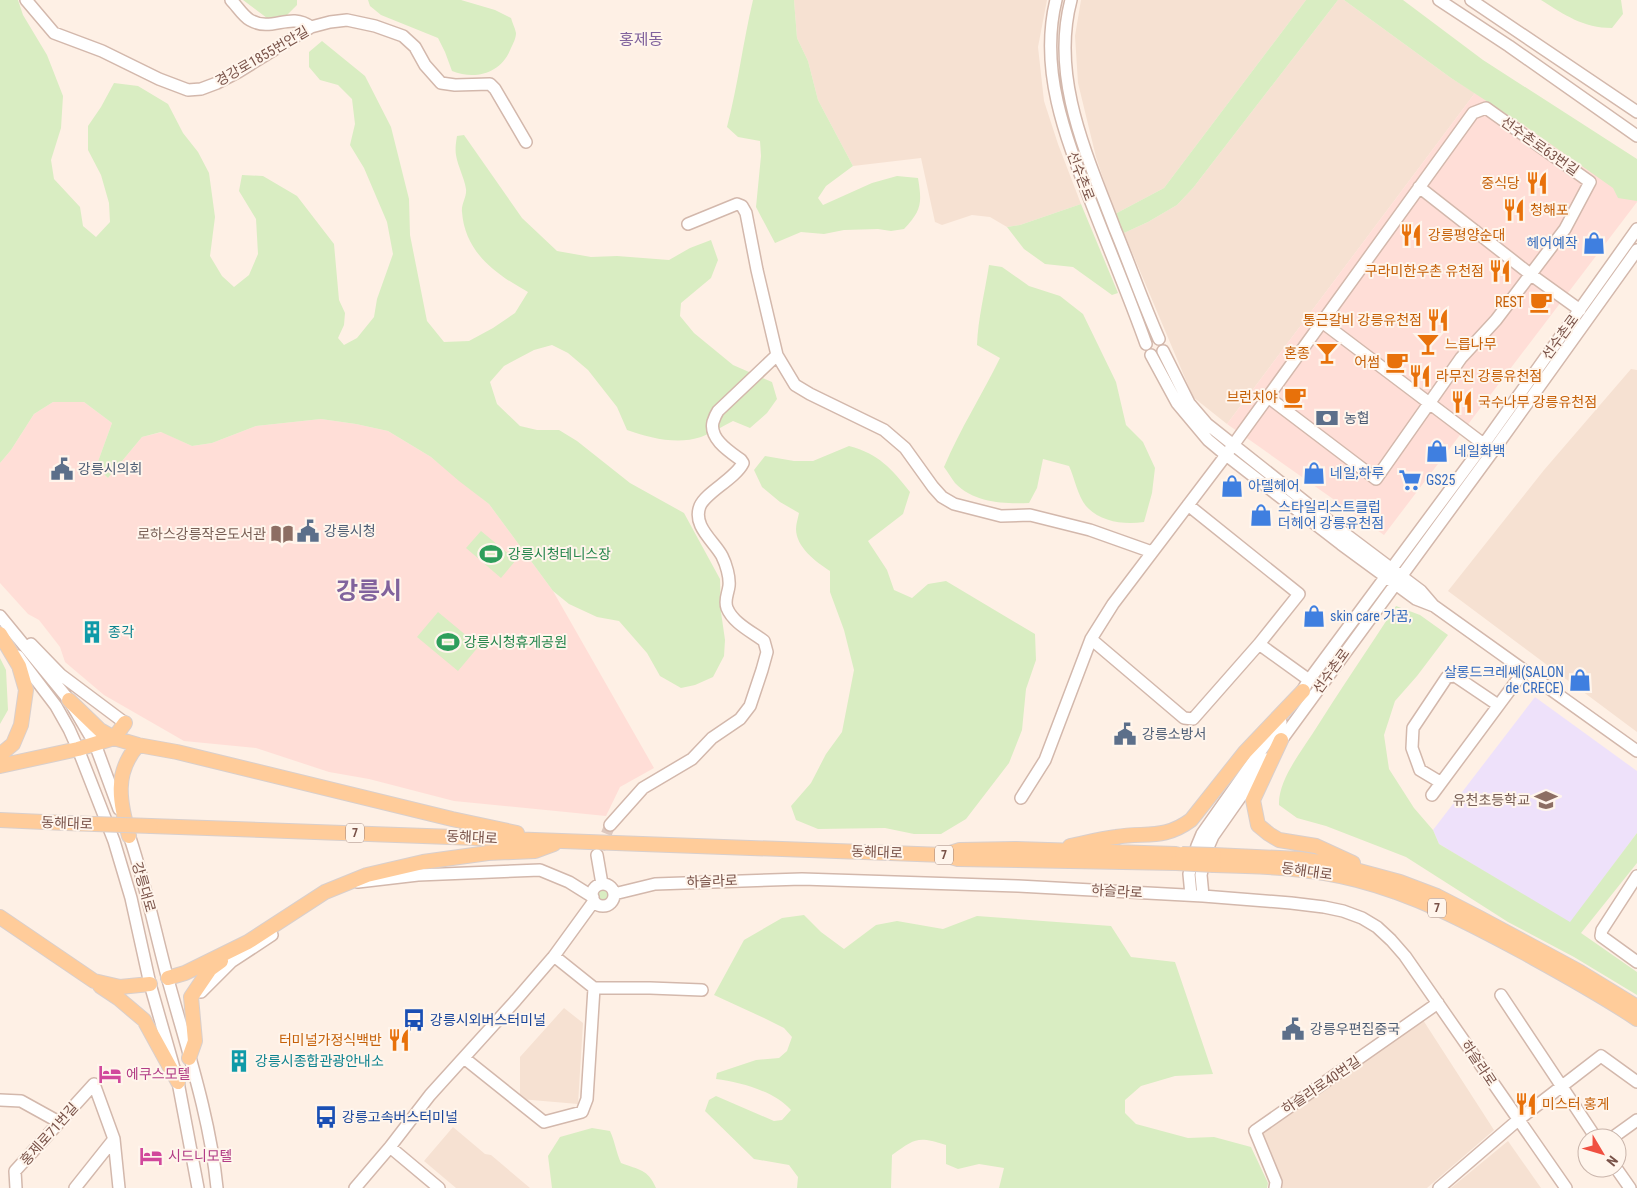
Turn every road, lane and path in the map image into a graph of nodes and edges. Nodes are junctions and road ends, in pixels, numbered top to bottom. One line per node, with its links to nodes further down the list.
1 (26, 0): 7 (street, 경강로1855번안길)
2 (230, 0): 7 (street)
3 (1056, 0): 19 (street, 선수촌로)
4 (1070, 0): 18 (street, 선수촌로)
5 (1439, 0): 9 (street)
6 (1471, 0): 8 (street)
7 (311, 27): 10 (street, 경강로1855번안길)
8 (1636, 110)
9 (1637, 138)
10 (526, 142)
11 (1419, 188): 15 (street); 15 (street, 선수촌로63번길); 17 (street, 선수촌로63번길)
12 (688, 224): 21 (street)
13 (1637, 229): 16 (street, 선수촌로)
14 (1637, 250): 26 (street, 선수촌로)
15 (1530, 274): 16 (street); 23 (street)
16 (1580, 310): 24 (street, 선수촌로)
17 (1322, 322): 22 (street, 선수촌로63번길); 23 (street)
18 (1159, 339): 19 (street); 20 (street)
19 (1148, 350): 20 (street); 25 (street, 선수촌로)
20 (1163, 350): 25 (street, 선수촌로)
21 (777, 355): 28 (street); 50 (street)
22 (1268, 397): 23 (street); 25 (street, 선수촌로63번길)
23 (1429, 404): 24 (street)
24 (1484, 444): 26 (street); 29 (street, 선수촌로)
25 (1230, 450): 27 (street); 29 (street, 선수촌로)
26 (1494, 451): 29 (street, 선수촌로)
27 (1188, 505): 28 (street); 32 (street)
28 (1152, 552): 31 (street)
29 (1394, 576): 33 (street); 34 (street, 선수촌로); 40 (street, 선수촌로)
30 (1, 626): 35 (street, 강릉대로); 37 (street); 42 (street, 강릉대로); 44 (main road)
31 (1091, 639): 32 (street); 48 (street)
32 (1259, 644): 34 (street, 선수촌로)
33 (1524, 671): 36 (street); 43 (street)
34 (1306, 686): 53 (main road); 64 (street, 선수촌로)
35 (69, 700): 38 (main road); 41 (street, 강릉대로)
36 (1498, 705): 46 (street); 46 (street)
37 (125, 723): 38 (main road)
38 (114, 738): 39 (main road); 41 (main road)
39 (142, 740): 51 (main road); 52 (main road)
40 (1281, 740): 59 (main road); 64 (street, 선수촌로)
41 (95, 744): 42 (main road); 51 (street, 강릉대로)
42 (78, 749): 45 (main road); 73 (street, 강릉대로)
43 (1637, 751)
44 (0, 755)
45 (0, 766)
46 (1440, 782): 47 (street)
47 (1432, 794)
48 (1021, 798)
49 (0, 820): 52 (main road, 동해대로 / 7, bridge)
50 (610, 825)
51 (129, 836): 71 (street, 강릉대로)
52 (559, 842): 55 (main road, 동해대로 / 7); 62 (main road)
53 (1043, 851): 55 (main road, 동해대로 / 7); 56 (main road, 동해대로 / 7)
54 (597, 855): 60 (street)
55 (944, 855): 56 (main road, 동해대로 / 7)
56 (1176, 858): 57 (main road, 동해대로 / 7, bridge)
57 (1214, 860): 59 (main road, 동해대로 / 7); 81 (main road, 동해대로 / 7)
58 (1637, 876): 70 (street)
59 (1391, 879): 79 (main road, 동해대로 / 7)
60 (602, 884): 63 (street); 65 (street)
61 (345, 887): 62 (street); 65 (street); 77 (street)
62 (325, 892): 68 (main road)
63 (614, 894): 64 (street, 하슬라로); 65 (street)
64 (1197, 896): 78 (street, 하슬라로)
65 (593, 899): 69 (street)
66 (0, 917): 72 (main road)
67 (0, 925): 80 (street)
68 (248, 942): 71 (main road); 77 (main road)
69 (554, 956): 74 (street); 83 (street)
70 (1637, 962)
71 (168, 978): 73 (street); 82 (street, 강릉대로)
72 (94, 981): 73 (main road); 80 (main road)
73 (150, 984): 84 (street, 강릉대로)
74 (594, 988): 75 (street); 83 (street)
75 (702, 990)
76 (1501, 995): 86 (street)
77 (191, 1002): 82 (main road)
78 (1438, 1003): 88 (street, 하슬라로); 102 (street, 하슬라로40번길)
79 (1637, 1007)
80 (137, 1014): 84 (main road)
81 (1637, 1018)
82 (190, 1058): 99 (street, 강릉대로)
83 (464, 1058): 94 (street)
84 (178, 1082): 98 (street, 강릉대로)
85 (1637, 1082): 86 (street)
86 (1561, 1087): 88 (street); 91 (street)
87 (0, 1100): 90 (street)
88 (1518, 1120): 103 (street); 104 (street, 하슬라로)
89 (1637, 1120): 92 (street)
90 (59, 1122): 93 (street, 홍제로71번길); 95 (street, 홍제로71번길)
91 (1589, 1128)
92 (1626, 1128)
93 (114, 1139): 96 (street); 97 (street)
94 (390, 1147): 100 (street); 101 (street)
95 (16, 1188)
96 (75, 1188)
97 (119, 1188)
98 (198, 1188)
99 (217, 1188)
100 (355, 1188)
101 (439, 1188)
102 (1275, 1188)
103 (1439, 1188)
104 (1566, 1188)

